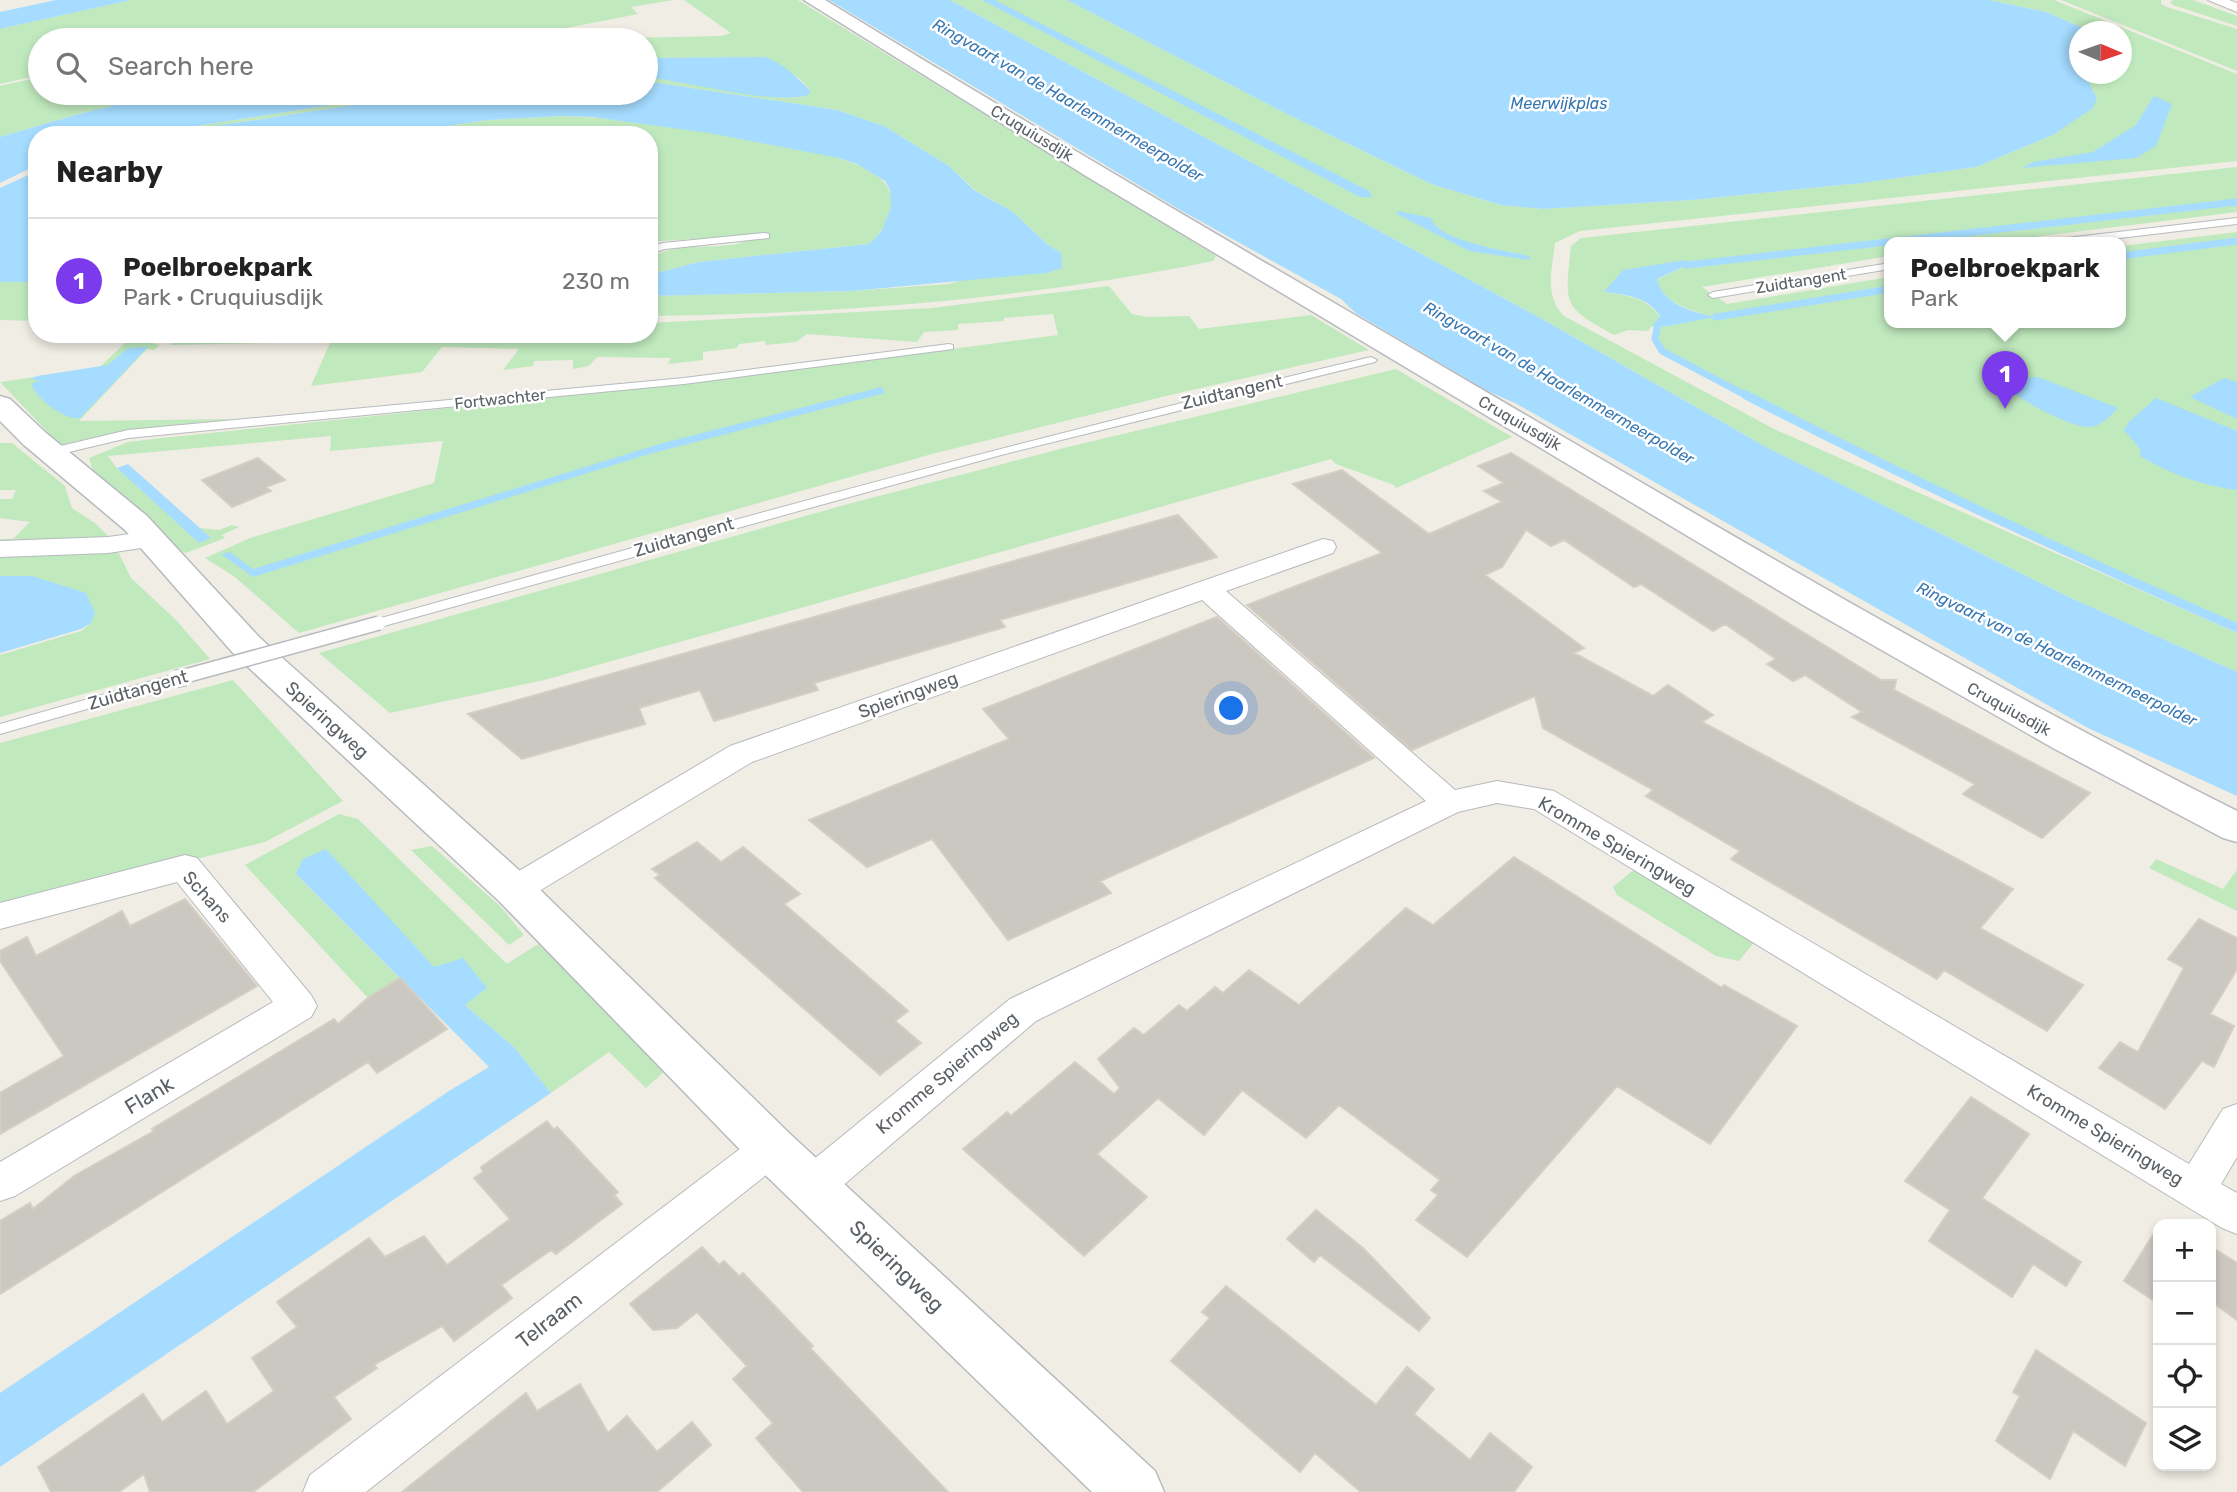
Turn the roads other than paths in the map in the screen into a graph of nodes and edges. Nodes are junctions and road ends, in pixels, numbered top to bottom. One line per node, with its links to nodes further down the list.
1 (813, 0): 20 (street, Cruquiusdijk)
2 (2216, 0): 3 (street)
3 (2237, 8)
4 (2237, 221): 6 (lane)
5 (765, 236): 7 (lane)
6 (2101, 237)
7 (658, 248)
8 (1884, 267): 9 (lane, Zuidtangent)
9 (1713, 295)
10 (949, 347): 13 (lane, Fortwachter)
11 (1371, 360): 18 (lane, Zuidtangent, bridge)
12 (0, 405): 13 (street, Spieringweg)
13 (52, 452): 14 (street, Spieringweg)
14 (152, 539): 16 (street); 21 (street, Spieringweg)
15 (1323, 547): 17 (street, Spieringweg)
16 (0, 549)
17 (1207, 589): 19 (street); 21 (street, Spieringweg)
18 (0, 729)
19 (1449, 803): 27 (street, Kromme Spieringweg); 28 (street, Kromme Spieringweg)
20 (2237, 828)
21 (514, 890): 25 (street, Spieringweg)
22 (0, 916): 23 (street, Schans)
23 (298, 1006): 26 (street, Flank)
24 (2237, 1121): 28 (street)
25 (771, 1148): 27 (street, Spieringweg); 30 (street, Telraam)
26 (0, 1183)
27 (812, 1185): 31 (street, Spieringweg)
28 (2196, 1189): 29 (street, Kromme Spieringweg)
29 (2237, 1215)
30 (327, 1492)
31 (1134, 1492)

